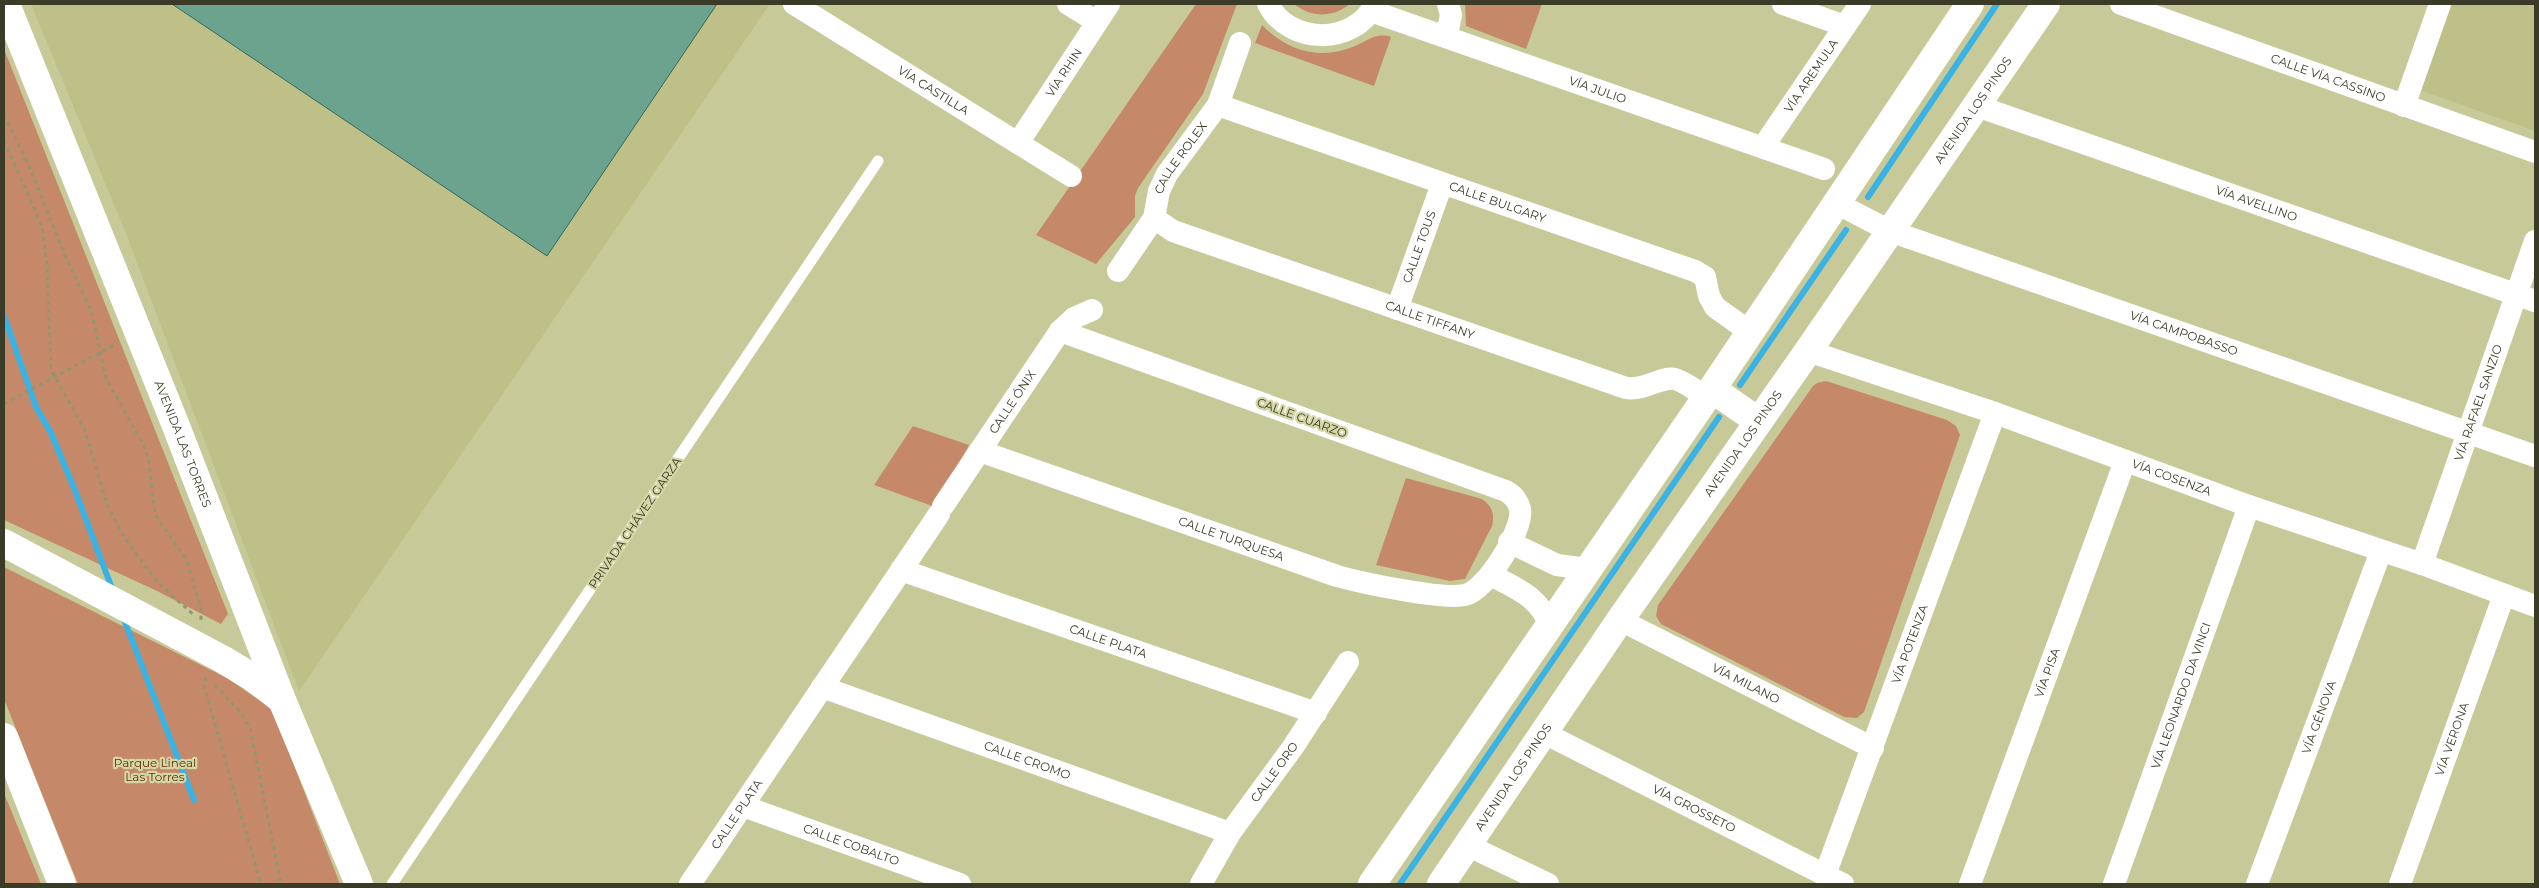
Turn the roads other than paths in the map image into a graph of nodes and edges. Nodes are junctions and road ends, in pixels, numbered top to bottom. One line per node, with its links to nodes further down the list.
1 (6, 4): 59 (street, AVENIDA LAS TORRES)
2 (794, 4): 13 (street, VÍA CASTILLA)
3 (1068, 4): 14 (street)
4 (1268, 4): 12 (street)
5 (1448, 4): 16 (street)
6 (1783, 4): 15 (street)
7 (1860, 4): 15 (street, VÍA AREMULA)
8 (1970, 4): 28 (street)
9 (2046, 4): 19 (street, AVENIDA LOS PINOS)
10 (2121, 4): 20 (street, CALLE VÍA CASSINO)
11 (2440, 4): 20 (street)
12 (1373, 7): 16 (street, VÍA JULIO)
13 (824, 11): 21 (street, VÍA CASTILLA)
14 (1103, 13): 21 (street, VÍA RHIN)
15 (1845, 26): 22 (street, VÍA AREMULA)
16 (1447, 35): 22 (street, VÍA JULIO)
17 (1240, 43): 18 (street, CALLE ROLEX)
18 (1218, 105): 27 (street, CALLE BULGARY); 29 (street, CALLE ROLEX)
19 (1977, 106): 30 (street, AVENIDA LOS PINOS); 33 (street, VÍA AVELLINO)
20 (2404, 106): 23 (street, CALLE VÍA CASSINO)
21 (1018, 143): 26 (street, VÍA CASTILLA)
22 (1763, 147): 25 (street, VÍA JULIO)
23 (2535, 152)
24 (878, 161): 74 (lane, PRIVADA CHÁVEZ GARZA)
25 (1824, 169)
26 (1071, 176)
27 (1442, 184): 34 (street, CALLE TOUS); 37 (street, CALLE BULGARY)
28 (1836, 203): 30 (street, VÍA CAMPOBASSO); 37 (street)
29 (1154, 218): 32 (street, CALLE ROLEX); 34 (street, CALLE TIFFANY)
30 (1890, 231): 38 (street, AVENIDA LOS PINOS); 42 (street, VÍA CAMPOBASSO)
31 (2535, 241): 33 (street, VÍA RAFAEL SANZIO)
32 (1118, 270)
33 (2526, 298): 42 (street, VÍA RAFAEL SANZIO)
34 (1397, 309): 39 (street, CALLE TIFFANY)
35 (1092, 310): 36 (street, CALLE ÓNIX)
36 (1060, 331): 43 (street, CALLE ÓNIX); 48 (street, CALLE CUARZO)
37 (1750, 332): 39 (street)
38 (1808, 351): 40 (street, VÍA COSENZA); 41 (street, AVENIDA LOS PINOS)
39 (1709, 393): 41 (street); 52 (street)
40 (1995, 413): 45 (street, VÍA COSENZA); 67 (street, VÍA POTENZA)
41 (1758, 421): 57 (street, AVENIDA LOS PINOS)
42 (2470, 433): 44 (street, VÍA CAMPOBASSO); 51 (street, VÍA RAFAEL SANZIO)
43 (980, 451): 47 (street, CALLE ÓNIX); 54 (street, CALLE TURQUESA)
44 (2535, 456)
45 (2125, 461): 46 (street, VÍA COSENZA); 81 (street, VÍA PISA)
46 (2250, 506): 50 (street, VÍA COSENZA); 82 (street, VÍA LEONARDO DA VINCI)
47 (941, 510): 53 (street, CALLE PLATA)
48 (1513, 534): 52 (street); 54 (street)
49 (4, 543): 60 (street)
50 (2381, 551): 51 (street, VÍA COSENZA); 83 (street, VÍA GÉNOVA)
51 (2422, 564): 55 (street, VÍA COSENZA)
52 (1588, 569): 58 (street)
53 (901, 570): 62 (street, CALLE PLATA); 64 (street, CALLE PLATA)
54 (1488, 579): 58 (street)
55 (2504, 595): 56 (street, VÍA COSENZA); 84 (street, VÍA VERONA)
56 (2535, 606)
57 (1620, 620): 65 (street, AVENIDA LOS PINOS); 67 (street, VÍA MILANO)
58 (1550, 625): 78 (street)
59 (260, 642): 60 (street); 63 (street, AVENIDA LAS TORRES)
60 (208, 653): 63 (street)
61 (1348, 662): 64 (street, CALLE ORO)
62 (822, 687): 68 (street, CALLE PLATA); 69 (street, CALLE CROMO)
63 (282, 700): 73 (street, AVENIDA LAS TORRES)
64 (1316, 712): 69 (street, CALLE ORO)
65 (1544, 733): 70 (street, AVENIDA LOS PINOS); 71 (street, VÍA GROSSETO)
66 (4, 737): 72 (street)
67 (1873, 748): 71 (street, VÍA POTENZA)
68 (743, 806): 75 (street, CALLE PLATA); 76 (street, CALLE COBALTO)
69 (1230, 833): 77 (street, CALLE ORO)
70 (1467, 844): 79 (street, AVENIDA LOS PINOS); 80 (street)
71 (1834, 880)
72 (62, 884)
73 (359, 884)
74 (392, 884)
75 (690, 884)
76 (960, 884)
77 (1201, 884)
78 (1372, 884)
79 (1441, 884)
80 (1548, 884)
81 (1970, 884)
82 (2114, 884)
83 (2257, 884)
84 (2400, 884)

